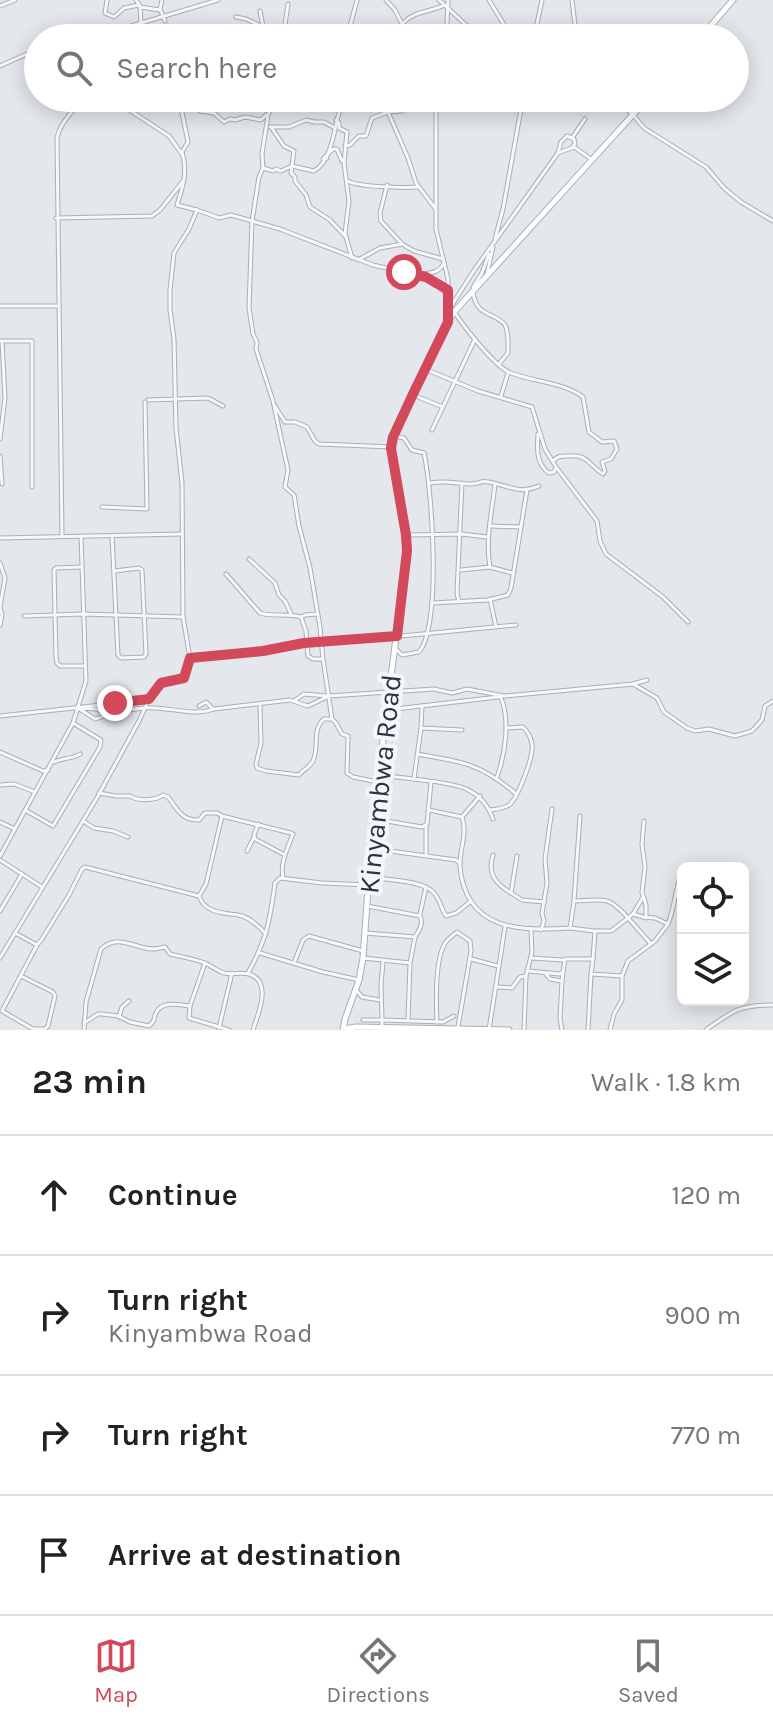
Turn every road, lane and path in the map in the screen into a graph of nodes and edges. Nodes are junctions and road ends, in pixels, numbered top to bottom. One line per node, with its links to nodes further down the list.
1 (15, 0): 16 (street)
2 (107, 0): 17 (street)
3 (136, 0): 17 (street)
4 (161, 0): 18 (street)
5 (218, 0): 13 (street)
6 (357, 0): 29 (street)
7 (386, 0): 24 (street)
8 (439, 0): 14 (street)
9 (489, 0): 32 (street)
10 (542, 0): 33 (street)
11 (572, 0): 34 (street)
12 (733, 0): 35 (street)
13 (211, 1): 20 (street)
14 (448, 3): 24 (street); 30 (street); 31 (street)
15 (288, 4): 28 (street)
16 (0, 6)
17 (139, 6): 18 (street); 23 (street)
18 (160, 10): 20 (street)
19 (260, 11): 27 (street)
20 (163, 16): 22 (street); 23 (street)
21 (236, 17): 26 (street)
22 (165, 21)
23 (141, 23): 25 (street)
24 (403, 23)
25 (138, 24)
26 (257, 24)
27 (262, 24)
28 (285, 24)
29 (351, 24)
30 (447, 24)
31 (465, 24)
32 (504, 24)
33 (537, 24)
34 (575, 24)
35 (712, 24)
36 (24, 55): 37 (street)
37 (0, 66)
38 (72, 112): 70 (street)
39 (132, 112): 58 (street)
40 (182, 112): 58 (street)
41 (202, 112): 48 (street)
42 (339, 112): 51 (street)
43 (388, 112): 55 (street); 67 (street)
44 (436, 112): 68 (street)
45 (520, 112): 75 (street)
46 (630, 112): 49 (street)
47 (636, 112): 49 (street, Kinyambwa Road)
48 (269, 114): 52 (street)
49 (634, 115): 60 (street, Kinyambwa Road); 72 (street)
50 (585, 119): 54 (street)
51 (336, 120): 53 (street); 55 (street)
52 (269, 127): 53 (street); 61 (street); 63 (street)
53 (335, 128): 59 (street)
54 (572, 138): 56 (street); 57 (street)
55 (345, 146): 62 (street)
56 (572, 148): 57 (street); 60 (street)
57 (558, 153): 75 (street)
58 (182, 154): 64 (street)
59 (327, 156): 61 (street); 62 (street)
60 (593, 161): 80 (street, Kinyambwa Road)
61 (292, 166): 63 (street); 73 (street)
62 (344, 167): 65 (street)
63 (263, 168): 71 (street)
64 (185, 179): 69 (street); 70 (street)
65 (347, 180): 66 (street); 73 (street)
66 (387, 185): 67 (street); 74 (street)
67 (418, 187): 68 (street)
68 (435, 208): 78 (street)
69 (197, 210): 71 (street); 95 (street)
70 (56, 218): 84 (street)
71 (252, 221): 76 (street); 96 (street)
72 (773, 221)
73 (345, 236): 76 (street)
74 (402, 244): 77 (street); 78 (street)
75 (493, 245): 80 (street); 82 (street); 85 (street)
76 (352, 258): 77 (street)
77 (358, 260): 79 (street)
78 (443, 261): 79 (street); 81 (street)
79 (418, 274): 81 (street)
80 (485, 279): 82 (street, Kinyambwa Road)
81 (448, 290): 85 (street)
82 (472, 293): 85 (street, Kinyambwa Road); 88 (street)
83 (0, 306): 84 (street)
84 (59, 306): 123 (street)
85 (451, 313): 86 (street); 89 (street, Kinyambwa Road)
86 (475, 339): 88 (street); 91 (street)
87 (1, 341): 94 (street); 114 (street)
88 (499, 364): 90 (street)
89 (425, 369): 91 (street); 92 (street, Kinyambwa Road)
90 (508, 373): 93 (street); 107 (street)
91 (455, 382): 93 (street); 98 (street)
92 (413, 394): 98 (street); 103 (street, Kinyambwa Road)
93 (500, 397): 102 (street)
94 (3, 398): 104 (street)
95 (175, 399): 97 (street); 116 (street); 120 (street)
96 (273, 404): 99 (street); 100 (street)
97 (223, 406)
98 (443, 407): 101 (street)
99 (285, 422): 100 (street); 105 (street)
100 (278, 429): 142 (street)
101 (432, 430)
102 (538, 430): 107 (street); 108 (street)
103 (394, 436): 105 (street, Kinyambwa Road); 109 (street)
104 (0, 439)
105 (392, 447): 122 (street, Kinyambwa Road)
106 (0, 456): 111 (street)
107 (553, 461): 108 (street)
108 (556, 467): 149 (street)
109 (430, 483): 110 (street); 119 (street)
110 (462, 483): 112 (street); 121 (street)
111 (2, 484)
112 (495, 484): 115 (street); 126 (street)
113 (539, 486): 115 (street)
114 (32, 487)
115 (527, 490): 118 (street)
116 (102, 507)
117 (491, 526): 118 (street)
118 (521, 527): 134 (street)
119 (432, 533): 121 (street); 122 (street); 138 (street)
120 (182, 534): 125 (street); 147 (street)
121 (461, 534): 126 (street); 132 (street)
122 (406, 535): 154 (street, Kinyambwa Road)
123 (62, 536): 124 (street); 127 (street)
124 (81, 536): 125 (street); 130 (street)
125 (112, 536): 133 (street)
126 (487, 537): 131 (street)
127 (0, 538)
128 (249, 559): 141 (street)
129 (0, 563): 139 (street)
130 (81, 567): 140 (street); 143 (street)
131 (490, 567): 132 (street); 134 (street)
132 (459, 570): 137 (street)
133 (115, 571): 144 (street); 145 (street)
134 (512, 573): 136 (street)
135 (226, 574): 141 (street)
136 (490, 599): 137 (street); 152 (street)
137 (459, 602): 138 (street)
138 (431, 603): 153 (street)
139 (0, 608): 150 (street)
140 (83, 614): 143 (street); 144 (street); 160 (street)
141 (291, 614): 148 (street)
142 (317, 614): 148 (street); 155 (street)
143 (55, 615): 146 (street); 160 (street)
144 (117, 615): 145 (street); 145 (street)
145 (145, 615): 147 (street)
146 (24, 616)
147 (183, 617): 158 (street)
148 (301, 617): 156 (street)
149 (688, 622)
150 (0, 625)
151 (516, 625): 152 (street)
152 (496, 627): 153 (street)
153 (428, 633): 154 (street); 157 (street)
154 (397, 636): 155 (street); 157 (street, Kinyambwa Road)
155 (322, 641): 156 (street); 159 (street)
156 (307, 643): 158 (street); 159 (street)
157 (395, 648): 163 (street, Kinyambwa Road)
158 (190, 658): 166 (street)
159 (323, 659): 164 (street)
160 (85, 666): 172 (street)
161 (647, 680): 162 (street)
162 (633, 684): 165 (street); 168 (street)
163 (389, 693): 164 (street); 165 (street); 175 (street, Kinyambwa Road)
164 (329, 696): 167 (street); 167 (street); 178 (street)
165 (502, 696): 171 (street); 181 (street)
166 (149, 699): 172 (street); 173 (street)
167 (294, 701): 169 (street)
168 (773, 701)
169 (260, 704): 174 (street); 178 (street)
170 (199, 706): 174 (street)
171 (422, 706): 175 (street); 180 (street)
172 (78, 708): 176 (street); 176 (street); 177 (street); 179 (street)
173 (146, 708): 174 (street); 176 (street); 193 (street)
174 (214, 709)
175 (387, 710): 188 (street, Kinyambwa Road)
176 (109, 714)
177 (0, 716)
178 (332, 719): 188 (street)
179 (73, 723): 186 (street); 197 (street)
180 (421, 728): 182 (street); 185 (street)
181 (506, 728): 187 (street); 194 (street)
182 (462, 730)
183 (0, 752): 186 (street)
184 (80, 754): 186 (street)
185 (417, 754): 187 (street); 189 (street)
186 (51, 765): 192 (street)
187 (497, 777): 194 (street)
188 (378, 779): 189 (street); 203 (street, Kinyambwa Road)
189 (414, 779): 190 (street)
190 (431, 782): 195 (street); 198 (street)
191 (0, 785): 192 (street)
192 (36, 792): 197 (street)
193 (99, 793): 200 (street); 205 (street)
194 (516, 794): 199 (street)
195 (480, 796): 199 (street); 202 (street)
196 (552, 809): 233 (street)
197 (25, 810): 210 (street)
198 (429, 810): 202 (street); 209 (street)
199 (490, 810): 204 (street)
200 (222, 816): 208 (street); 229 (street)
201 (580, 816): 231 (street)
202 (462, 817): 220 (street)
203 (373, 819): 209 (street); 213 (street, Kinyambwa Road)
204 (493, 819)
205 (83, 821): 211 (street); 225 (street)
206 (644, 821): 230 (street)
207 (0, 822): 210 (street)
208 (258, 824): 212 (street); 215 (street)
209 (426, 825): 216 (street)
210 (15, 829): 219 (street)
211 (128, 837)
212 (254, 837): 214 (street); 215 (street)
213 (371, 845): 216 (street); 222 (street, Kinyambwa Road)
214 (247, 851)
215 (284, 855): 223 (street)
216 (426, 855): 220 (street)
217 (493, 855): 228 (street)
218 (517, 856): 228 (street)
219 (0, 858): 221 (street)
220 (460, 863): 232 (street)
221 (22, 874): 225 (street); 235 (street)
222 (370, 877): 224 (street, Kinyambwa Road); 226 (street)
223 (283, 878): 224 (street); 248 (street)
224 (369, 885): 234 (street, Kinyambwa Road)
225 (42, 887): 246 (street)
226 (426, 887): 232 (street); 237 (street)
227 (677, 890): 240 (street)
228 (511, 893): 233 (street)
229 (199, 896): 248 (street); 251 (street)
230 (643, 897): 236 (street); 239 (street)
231 (574, 901): 238 (street); 242 (street)
232 (470, 902): 241 (street)
233 (544, 902): 244 (street)
234 (367, 906): 237 (street); 247 (street, Kinyambwa Road)
235 (0, 911)
236 (633, 914): 238 (street); 239 (street)
237 (420, 916): 249 (street)
238 (628, 918): 245 (street); 250 (street)
239 (646, 918): 240 (street)
240 (668, 924): 250 (street)
241 (505, 927): 243 (street); 264 (street)
242 (570, 928): 244 (street); 245 (street)
243 (531, 929): 244 (street); 256 (street)
244 (541, 930)
245 (595, 931): 258 (street)
246 (15, 933): 251 (street); 254 (street)
247 (365, 933): 249 (street); 252 (street, Kinyambwa Road)
248 (266, 934): 253 (street)
249 (415, 937): 263 (street)
250 (651, 944): 272 (street)
251 (37, 945): 271 (street)
252 (363, 951): 255 (street, Kinyambwa Road); 262 (street)
253 (260, 953): 262 (street); 267 (street)
254 (0, 958)
255 (363, 958): 260 (street); 273 (street, Kinyambwa Road)
256 (530, 958): 259 (street); 268 (street)
257 (470, 959): 264 (street); 285 (street); 289 (street)
258 (593, 959): 259 (street); 270 (street)
259 (563, 960): 265 (street)
260 (383, 962): 263 (street); 277 (street)
261 (205, 963): 266 (street); 280 (street); 286 (street)
262 (294, 963): 273 (street)
263 (410, 963): 284 (street)
264 (498, 966): 275 (street)
265 (563, 972): 269 (street); 274 (street)
266 (232, 973): 267 (street); 288 (street)
267 (248, 973): 292 (street)
268 (527, 973): 269 (street); 275 (street); 296 (street)
269 (546, 974): 274 (street)
270 (591, 974): 272 (street); 298 (street)
271 (21, 976): 271 (street)
272 (622, 976): 299 (street)
273 (359, 980): 276 (street, Kinyambwa Road)
274 (562, 981): 297 (street)
275 (495, 987): 294 (street)
276 (356, 990): 277 (street); 293 (street, Kinyambwa Road)
277 (381, 1000): 287 (street)
278 (129, 1001): 282 (street)
279 (773, 1005): 300 (street)
280 (190, 1006): 282 (street); 288 (street)
281 (454, 1016): 285 (street)
282 (119, 1017): 286 (street)
283 (363, 1020): 287 (street)
284 (408, 1020): 285 (street); 287 (street)
285 (437, 1022)
286 (84, 1023): 290 (street)
287 (382, 1024): 289 (street); 293 (street)
288 (219, 1028): 291 (street)
289 (458, 1029): 294 (street)
290 (84, 1030)
291 (229, 1030)
292 (253, 1030)
293 (343, 1030)
294 (489, 1030): 295 (street)
295 (509, 1030)
296 (524, 1030)
297 (562, 1030)
298 (588, 1030)
299 (610, 1030)
300 (706, 1030)

